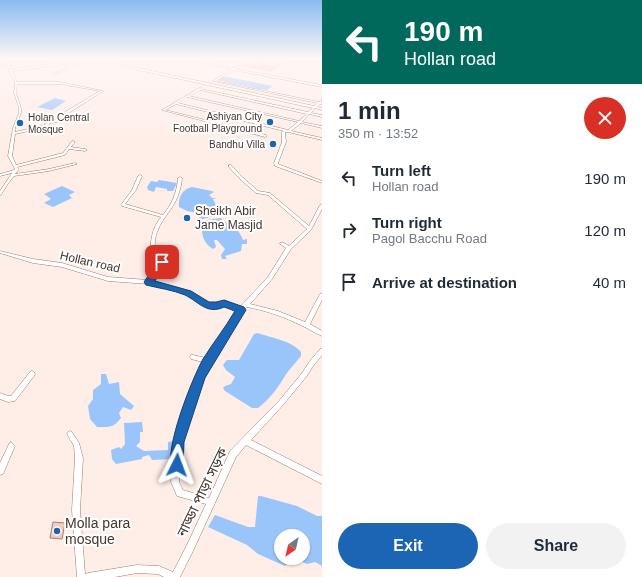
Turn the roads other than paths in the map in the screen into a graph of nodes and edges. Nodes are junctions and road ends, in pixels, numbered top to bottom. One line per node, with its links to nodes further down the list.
1 (16, 86): 17 (street)
2 (75, 86): 17 (street)
3 (204, 86): 6 (street)
4 (216, 86): 10 (street)
5 (243, 86): 8 (street)
6 (199, 89): 7 (street); 12 (street)
7 (187, 96): 9 (street); 14 (street)
8 (321, 102): 10 (street)
9 (176, 103): 16 (street); 18 (street)
10 (314, 108): 11 (street); 12 (street)
11 (322, 109)
12 (308, 113): 13 (street); 14 (street)
13 (322, 116)
14 (300, 122): 15 (street); 16 (street)
15 (322, 127)
16 (290, 130): 19 (street); 30 (street)
17 (14, 133): 24 (street)
18 (265, 136)
19 (322, 139)
20 (73, 142): 21 (street)
21 (69, 148): 22 (street); 24 (street)
22 (85, 150)
23 (75, 164): 26 (street)
24 (16, 166): 26 (street)
25 (230, 166): 34 (street)
26 (15, 173): 27 (street); 31 (street)
27 (0, 175)
28 (140, 176): 33 (street)
29 (180, 178): 33 (street)
30 (322, 182)
31 (0, 194)
32 (322, 205): 34 (street)
33 (164, 216): 38 (street)
34 (310, 229): 36 (street)
35 (282, 244): 36 (street)
36 (289, 248): 40 (street)
37 (0, 252): 38 (street, Hollan road)
38 (149, 282): 41 (street, Hollan road)
39 (322, 295): 42 (street)
40 (246, 305): 41 (street); 42 (street)
41 (241, 310): 46 (street)
42 (307, 324): 43 (street)
43 (322, 334)
44 (322, 351): 50 (street, নাড্ডা পাড়া সড়ক)
45 (194, 357): 46 (street)
46 (207, 362): 54 (street)
47 (32, 374): 48 (street)
48 (0, 396)
49 (70, 434): 55 (street)
50 (245, 441): 53 (street); 54 (street, নাড্ডা পাড়া সড়ক)
51 (11, 446): 52 (street)
52 (0, 471)
53 (322, 480)
54 (211, 502): 57 (street, নাড্ডা পাড়া সড়ক)
55 (81, 577)
56 (88, 577): 57 (street)
57 (174, 577)

